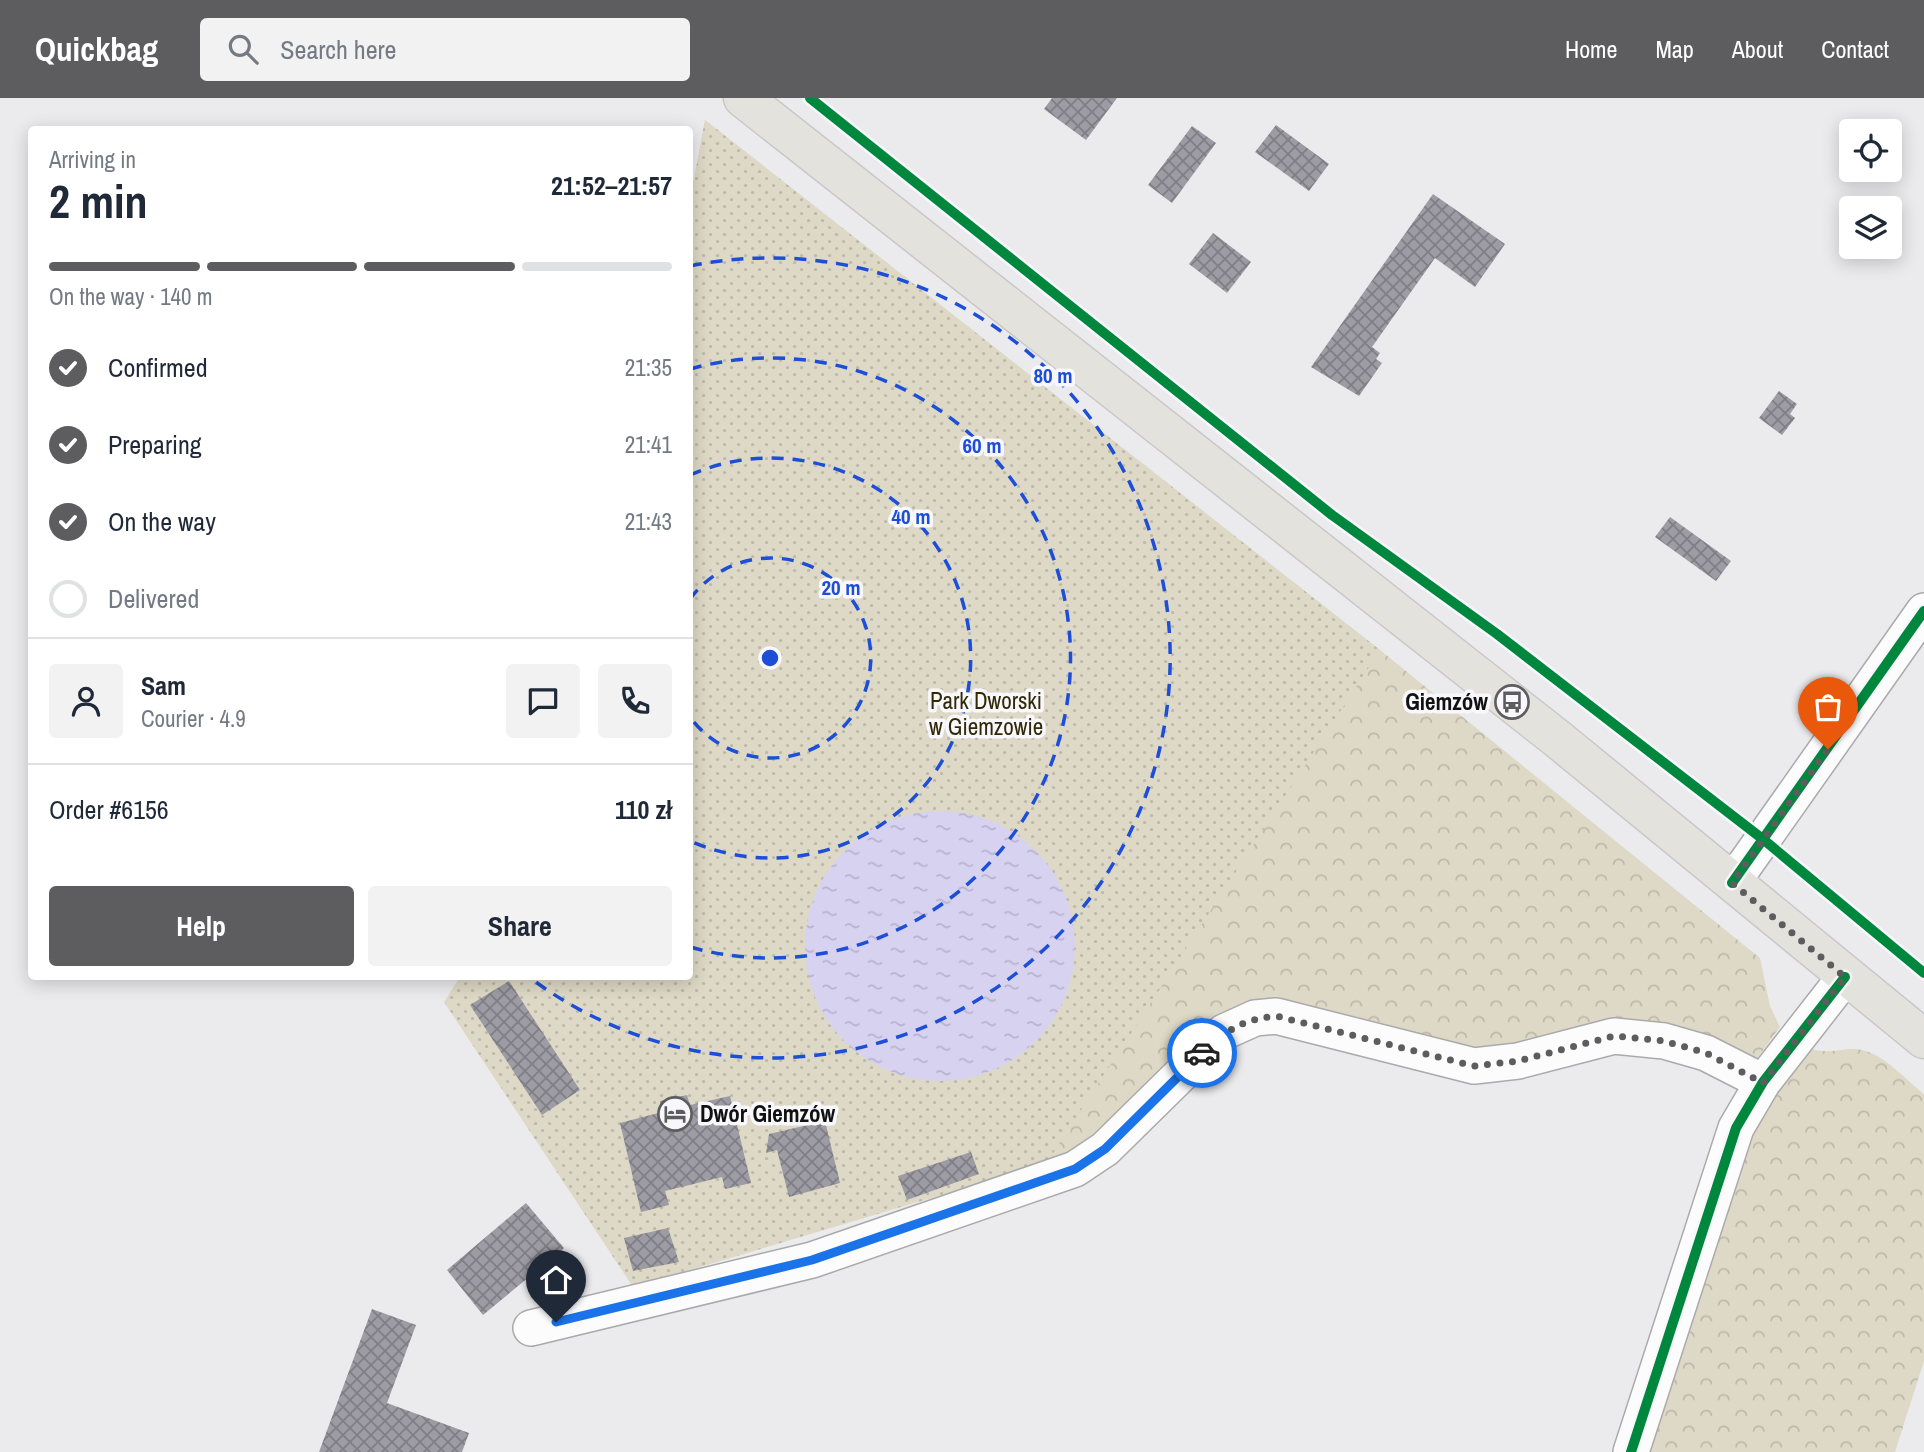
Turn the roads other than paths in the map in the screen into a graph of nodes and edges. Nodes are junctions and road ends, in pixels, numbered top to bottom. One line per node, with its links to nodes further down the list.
1 (743, 98): 3 (main road)
2 (1924, 611): 3 (street)
3 (1732, 883): 4 (main road)
4 (1845, 977): 5 (main road); 6 (street)
5 (1924, 1040)
6 (1763, 1083): 7 (street); 8 (street)
7 (531, 1328)
8 (1632, 1452)

